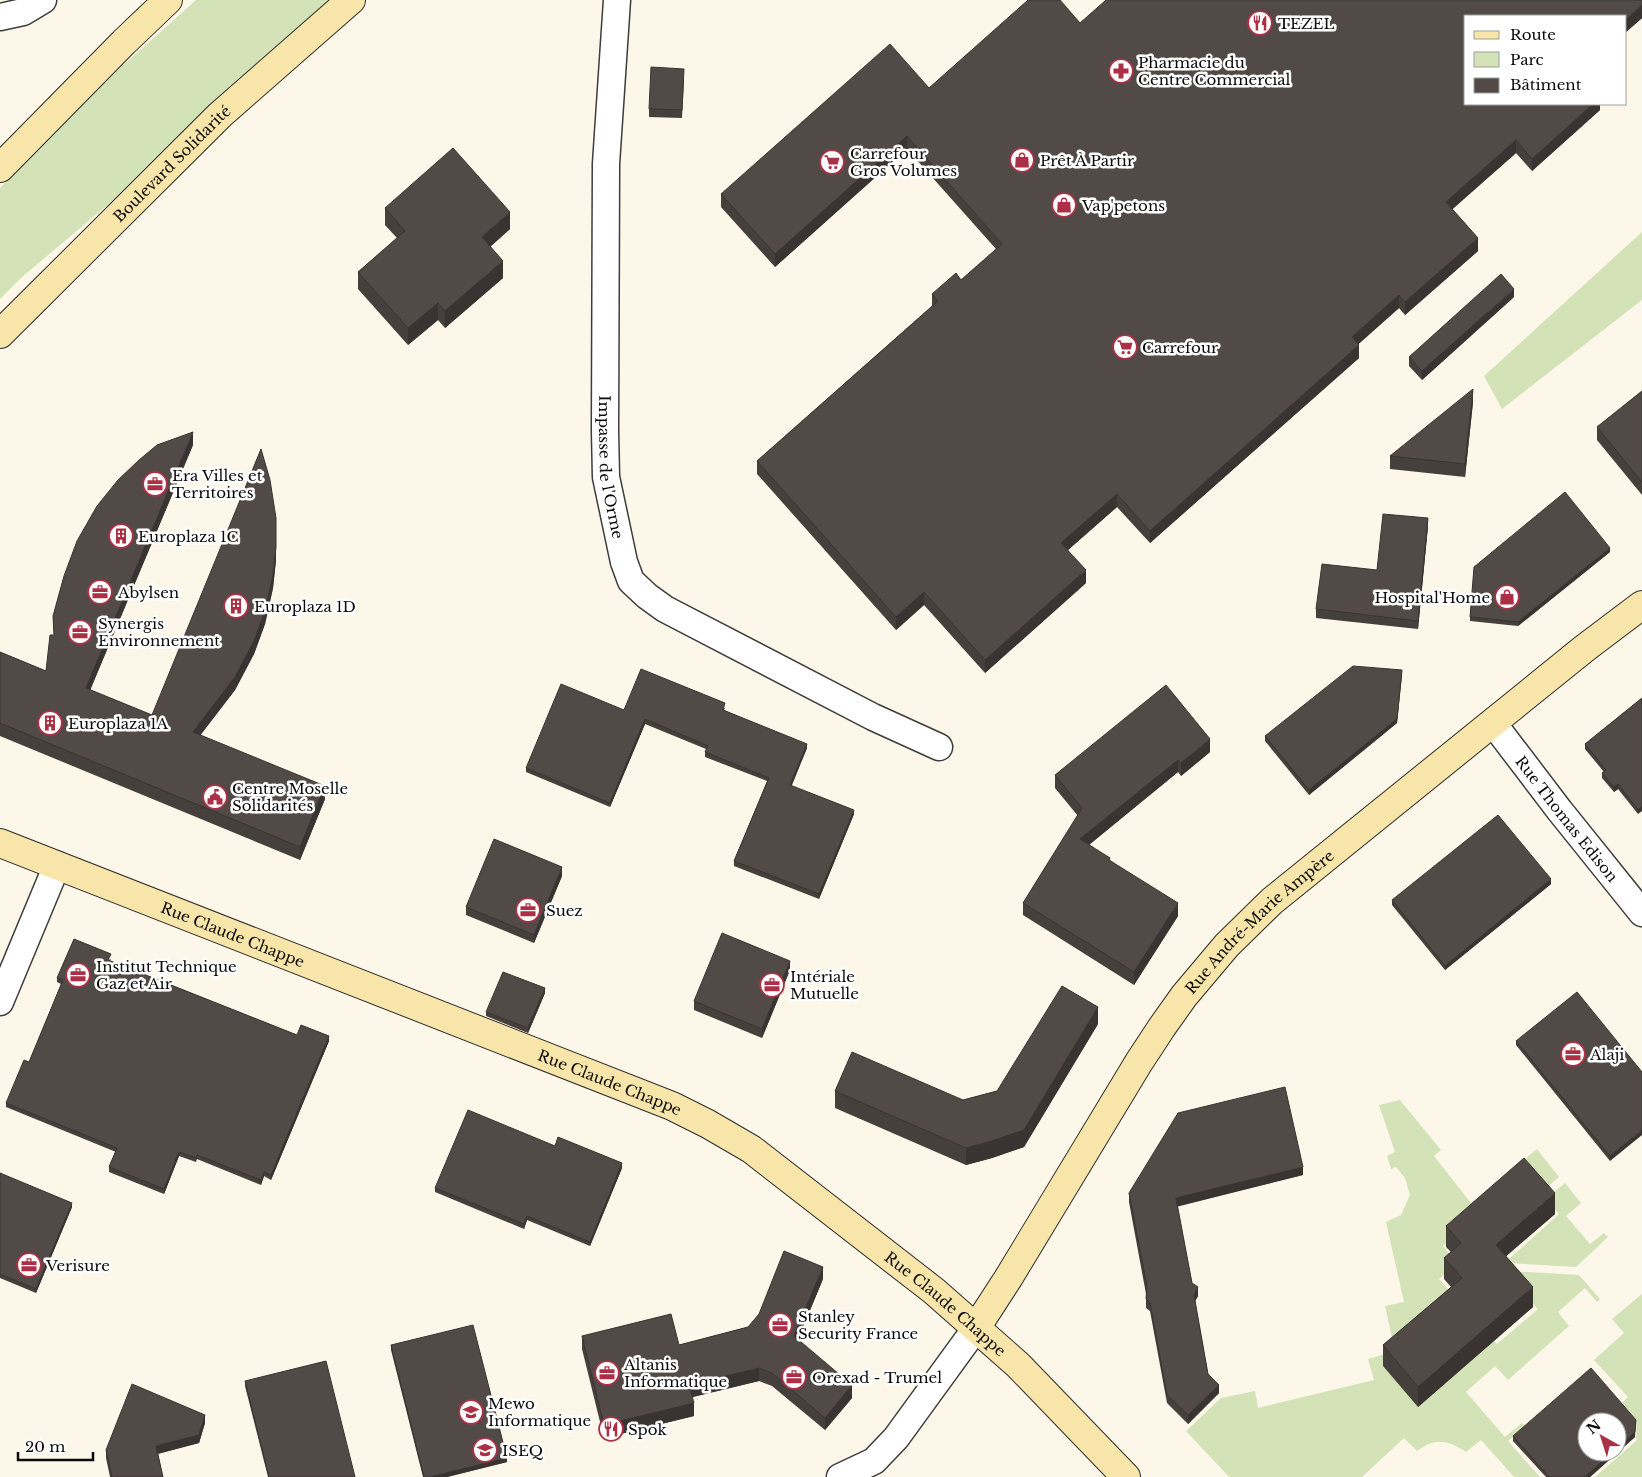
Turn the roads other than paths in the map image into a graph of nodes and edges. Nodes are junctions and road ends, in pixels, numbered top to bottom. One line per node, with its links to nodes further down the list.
1 (43, 0): 5 (street)
2 (168, 0): 6 (street)
3 (351, 0): 7 (street, Boulevard Solidarité)
4 (617, 0): 10 (street, Impasse de l'Orme)
5 (0, 16)
6 (0, 168)
7 (0, 334)
8 (1642, 605): 9 (street, Rue André-Marie Ampère)
9 (1493, 723): 13 (street, Rue Thomas Edison); 15 (street, Rue André-Marie Ampère)
10 (939, 747)
11 (0, 843): 12 (street, Rue Claude Chappe)
12 (57, 865): 14 (street); 15 (street, Rue Claude Chappe)
13 (1642, 913)
14 (0, 1002)
15 (976, 1328): 16 (street); 17 (street, Rue Claude Chappe)
16 (840, 1477)
17 (1126, 1477)

